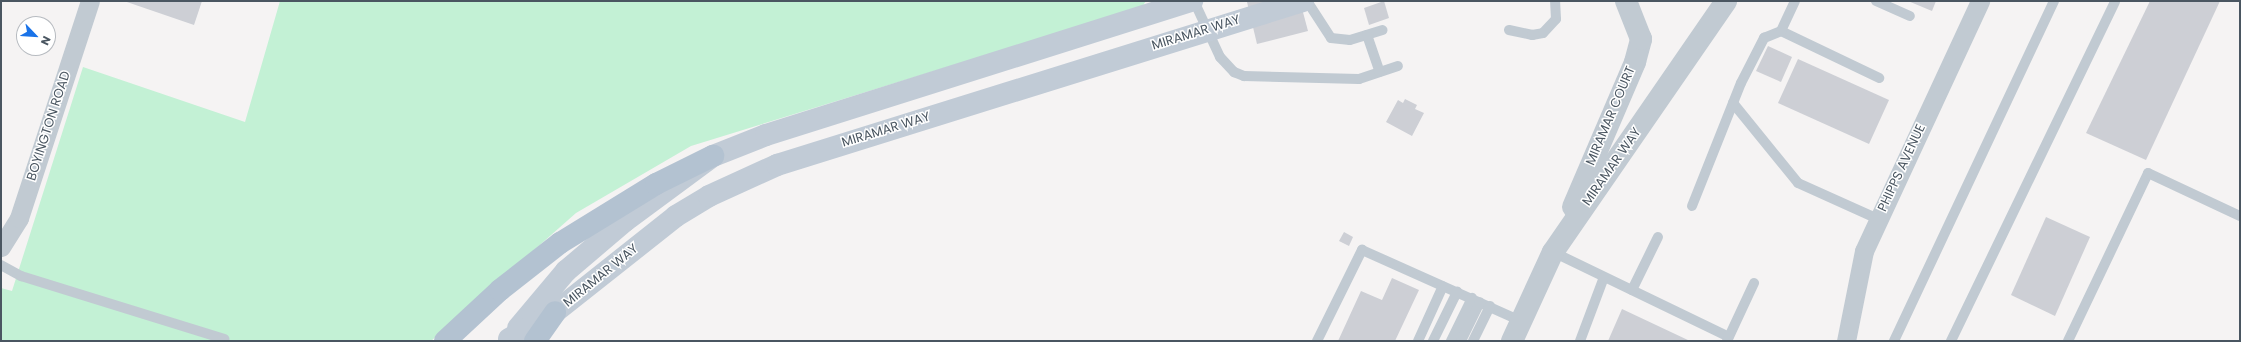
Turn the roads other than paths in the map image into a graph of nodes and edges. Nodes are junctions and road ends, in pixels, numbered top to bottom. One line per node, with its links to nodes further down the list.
1 (90, 1): 28 (street, BOYINGTON ROAD)
2 (1193, 1): 14 (lane); 23 (main road, MIRAMAR WAY)
3 (1303, 1): 14 (main road, MIRAMAR WAY)
4 (1307, 1): 18 (lane)
5 (1555, 1): 16 (lane)
6 (1626, 1): 29 (street, MIRAMAR COURT)
7 (1726, 1): 29 (street, MIRAMAR WAY)
8 (1794, 1): 17 (lane)
9 (1876, 1): 13 (lane)
10 (1980, 1): 26 (street, PHIPPS AVENUE)
11 (2054, 1): 54 (lane)
12 (2115, 1): 55 (lane)
13 (1910, 16)
14 (1206, 30): 20 (lane); 37 (main road, MIRAMAR WAY)
15 (1382, 30): 18 (lane)
16 (1509, 30)
17 (1781, 31): 21 (lane); 22 (lane)
18 (1367, 35): 20 (lane)
19 (1398, 66): 20 (lane)
20 (1380, 72)
21 (1880, 78)
22 (1733, 104): 24 (lane); 26 (lane)
23 (713, 156): 41 (main road, MIRAMAR WAY); 42 (main road)
24 (1692, 206)
25 (2240, 216): 56 (lane)
26 (1878, 219): 53 (street, PHIPPS AVENUE)
27 (1658, 237): 34 (lane)
28 (1, 247)
29 (1553, 252): 31 (lane); 38 (street, MIRAMAR WAY)
30 (1, 265): 39 (lane)
31 (1604, 277): 34 (lane); 52 (lane)
32 (1754, 283): 40 (lane)
33 (1450, 289): 35 (lane); 44 (lane); 45 (lane); 46 (lane); 47 (lane)
34 (1632, 290): 40 (lane)
35 (1476, 300): 36 (lane); 48 (lane); 49 (lane)
36 (1490, 306): 38 (lane); 50 (lane)
37 (556, 312): 41 (main road, MIRAMAR WAY); 43 (main road)
38 (1521, 321): 51 (street, MIRAMAR WAY)
39 (224, 339)
40 (1728, 339)
41 (508, 340)
42 (445, 341)
43 (535, 341)
44 (1317, 341)
45 (1418, 341)
46 (1425, 341)
47 (1434, 341)
48 (1451, 341)
49 (1461, 341)
50 (1473, 341)
51 (1512, 341)
52 (1580, 341)
53 (1846, 341)
54 (1894, 341)
55 (1951, 341)
56 (2068, 341)

